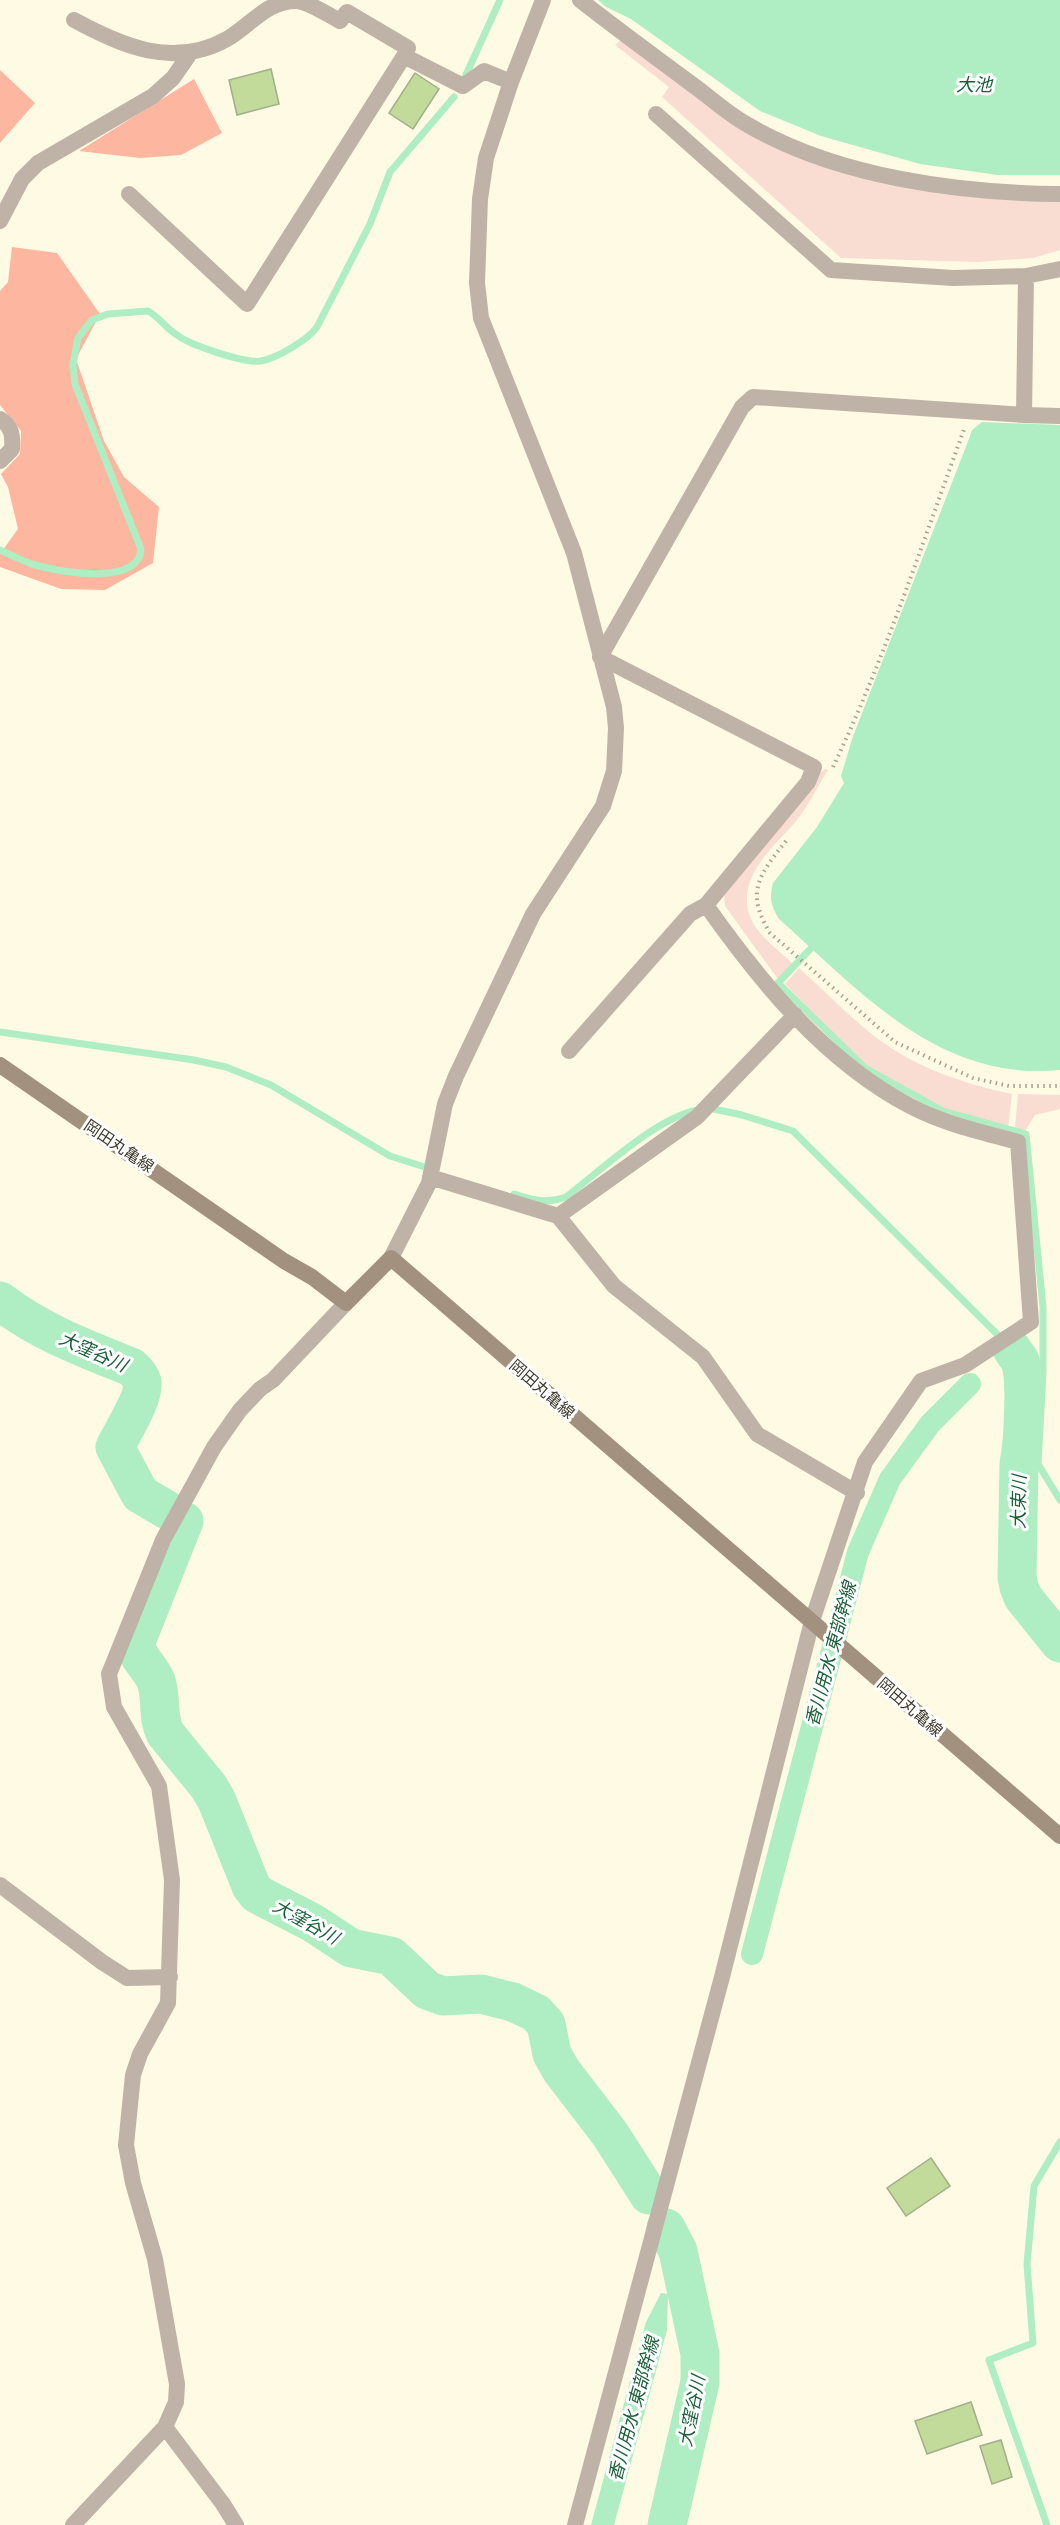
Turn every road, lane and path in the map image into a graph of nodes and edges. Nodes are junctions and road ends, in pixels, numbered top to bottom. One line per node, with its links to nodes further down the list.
1 (543, 0): 6 (street)
2 (580, 0): 9 (street)
3 (74, 20): 4 (street)
4 (191, 52): 5 (street); 10 (street)
5 (404, 56): 6 (street); 8 (street)
6 (511, 82): 18 (street)
7 (656, 114): 12 (street)
8 (129, 194)
9 (1060, 194)
10 (0, 221)
11 (1060, 269): 12 (street)
12 (1026, 276): 14 (street)
13 (970, 412): 14 (street); 18 (street); 19 (path)
14 (1024, 415): 15 (street)
15 (1060, 416)
16 (0, 419): 17 (street)
17 (0, 461)
18 (600, 657): 21 (street); 26 (street)
19 (830, 773)
20 (791, 835): 25 (path)
21 (706, 905): 22 (street); 23 (street)
22 (795, 1015): 27 (street); 30 (street)
23 (569, 1052)
24 (0, 1065): 29 (main road, 岡田丸亀線)
25 (1060, 1086)
26 (431, 1171): 27 (street); 28 (street)
27 (558, 1216): 30 (street)
28 (391, 1258): 29 (main road); 31 (main road, 岡田丸亀線)
29 (346, 1303): 34 (street)
30 (857, 1492): 31 (street)
31 (818, 1626): 32 (main road, 岡田丸亀線); 38 (street)
32 (1060, 1836)
33 (0, 1885): 34 (street)
34 (170, 1977): 35 (street)
35 (165, 2427): 36 (street); 37 (street)
36 (73, 2525)
37 (236, 2525)
38 (574, 2525)

